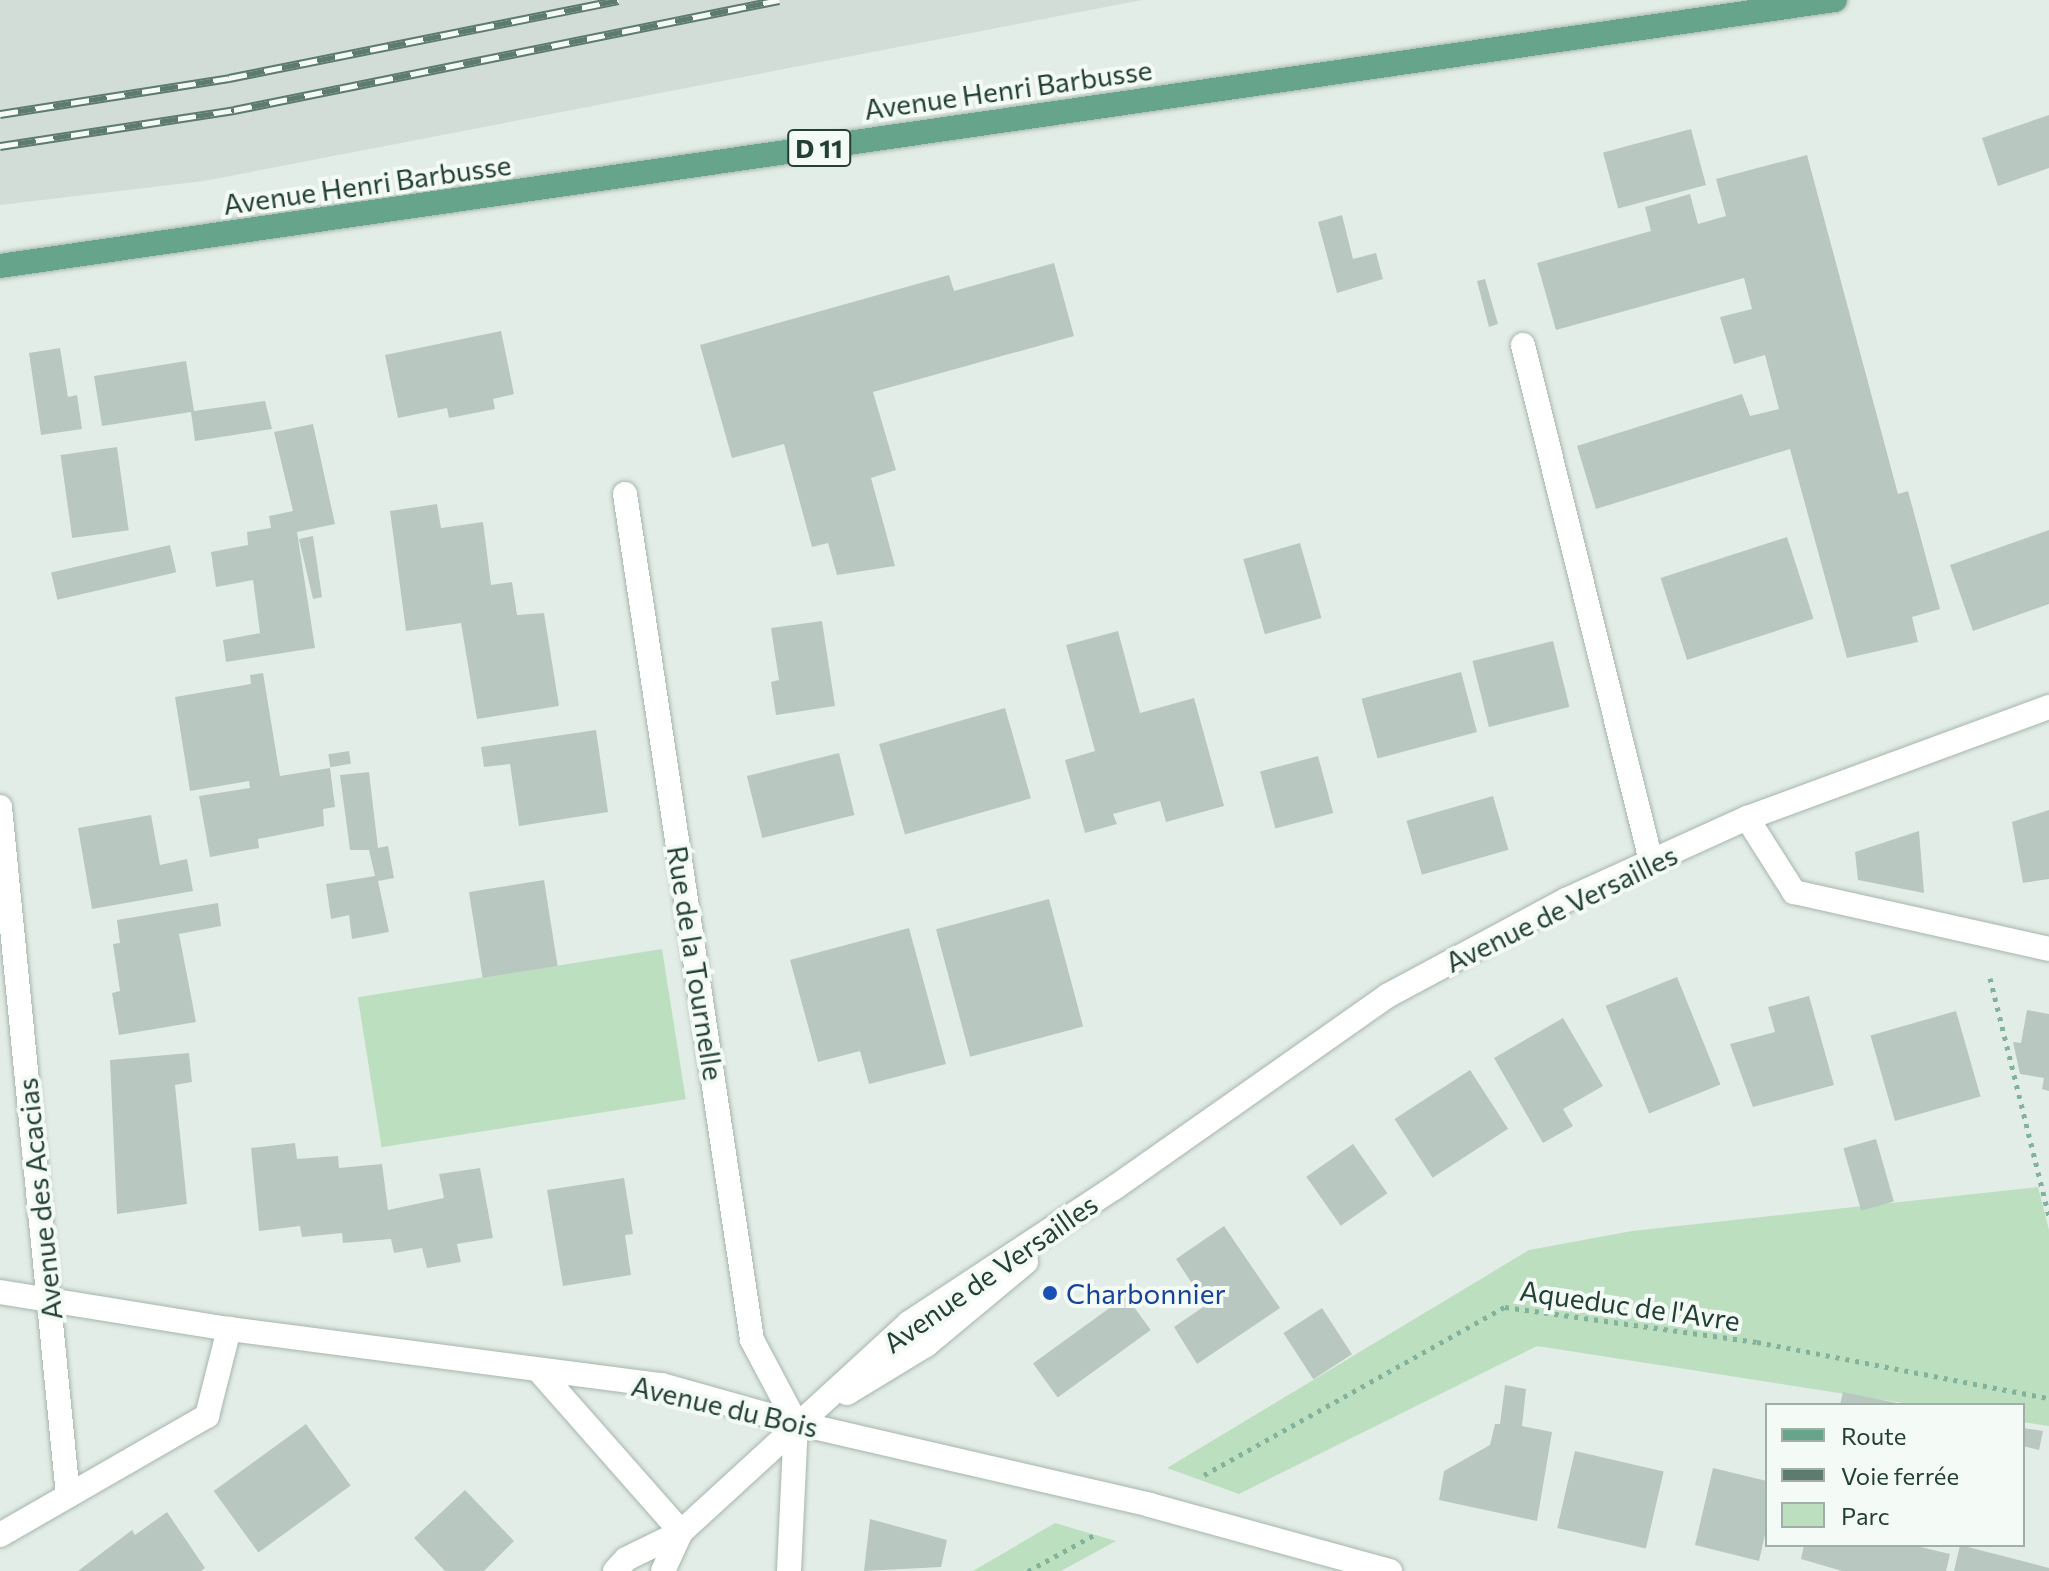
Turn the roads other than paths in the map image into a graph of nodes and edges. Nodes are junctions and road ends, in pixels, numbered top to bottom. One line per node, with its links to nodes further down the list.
1 (1835, 0): 2 (main road, Avenue Henri Barbusse / D 11)
2 (0, 266)
3 (1523, 345): 8 (street)
4 (625, 494): 14 (street, Rue de la Tournelle)
5 (2049, 707): 7 (street, Avenue de Versailles)
6 (0, 807): 11 (street, Avenue des Acacias)
7 (1747, 818): 8 (street, Avenue de Versailles); 9 (street)
8 (1651, 861): 14 (street, Avenue de Versailles)
9 (2049, 949)
10 (0, 1292): 11 (street, Avenue du Bois)
11 (51, 1300): 12 (street, Avenue du Bois); 15 (street, Avenue des Acacias)
12 (229, 1329): 13 (street, Avenue du Bois); 15 (street)
13 (541, 1373): 14 (street, Avenue du Bois); 16 (street)
14 (796, 1423): 16 (street, Avenue de Versailles); 18 (street, Avenue du Bois); 21 (street)
15 (68, 1496): 17 (street)
16 (681, 1532): 19 (street, Avenue de Versailles); 20 (street, Avenue de Versailles)
17 (0, 1535)
18 (1347, 1566): 22 (street, Avenue du Bois)
19 (615, 1571)
20 (663, 1571)
21 (789, 1571)
22 (1390, 1571)

